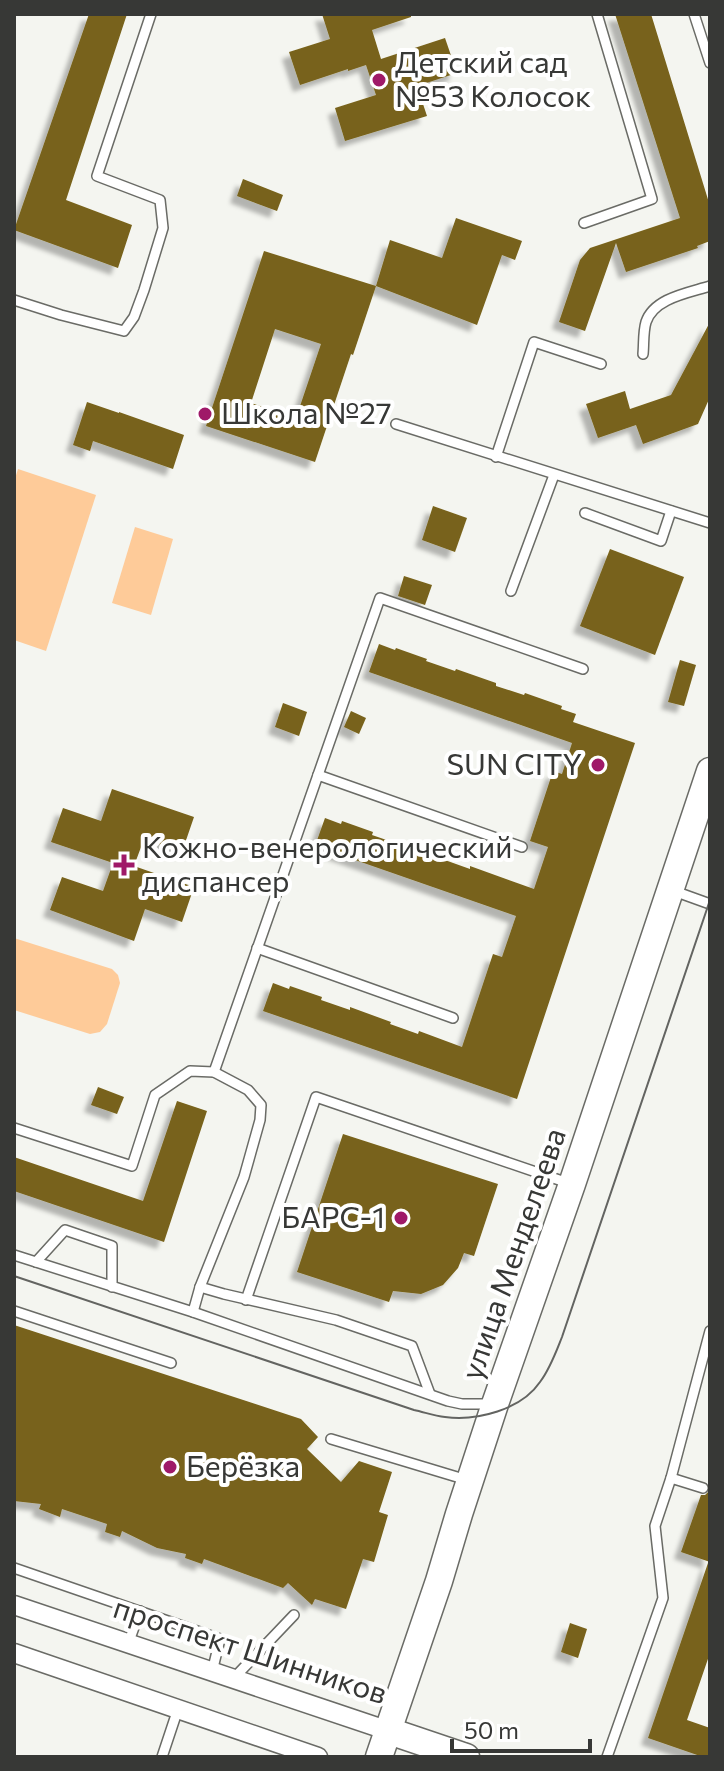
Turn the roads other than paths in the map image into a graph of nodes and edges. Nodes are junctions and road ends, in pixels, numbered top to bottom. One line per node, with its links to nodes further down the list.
1 (151, 14): 7 (lane)
2 (597, 14): 5 (lane)
3 (694, 14): 4 (lane)
4 (710, 63)
5 (584, 223)
6 (710, 286): 8 (lane)
7 (14, 300)
8 (643, 354)
9 (601, 364): 11 (lane)
10 (396, 424): 11 (lane)
11 (496, 457): 12 (lane)
12 (554, 475): 13 (lane); 16 (lane)
13 (671, 511): 14 (lane); 15 (lane)
14 (585, 513)
15 (710, 523)
16 (511, 591)
17 (583, 669): 19 (lane)
18 (710, 771): 21 (main road, улица Менделеева)
19 (318, 775): 20 (lane); 23 (lane)
20 (522, 847)
21 (671, 890): 22 (lane); 27 (main road, улица Менделеева)
22 (710, 904)
23 (257, 948): 24 (lane); 25 (lane)
24 (453, 1018)
25 (214, 1072): 26 (lane); 31 (lane)
26 (14, 1128)
27 (572, 1184): 32 (lane); 38 (main road, улица Менделеева)
28 (14, 1255): 29 (lane)
29 (36, 1262): 30 (lane); 30 (lane)
30 (112, 1287): 34 (lane)
31 (200, 1287): 32 (lane); 34 (lane)
32 (246, 1300): 37 (lane)
33 (14, 1311): 36 (lane)
34 (193, 1312): 37 (lane)
35 (710, 1331): 40 (lane)
36 (171, 1363)
37 (430, 1394): 38 (lane)
38 (495, 1404): 41 (main road, улица Менделеева)
39 (331, 1439): 41 (lane)
40 (671, 1478): 42 (lane); 57 (lane)
41 (470, 1481): 52 (main road, улица Менделеева)
42 (703, 1488)
43 (14, 1568): 45 (lane)
44 (14, 1605): 47 (street, проспект Шинников)
45 (140, 1611): 47 (lane); 49 (lane)
46 (294, 1615): 50 (lane)
47 (128, 1644): 49 (street, проспект Шинников)
48 (15, 1657): 51 (street)
49 (212, 1672): 50 (street, проспект Шинников)
50 (233, 1679): 52 (street, проспект Шинников)
51 (178, 1709): 54 (lane); 55 (street)
52 (389, 1731): 53 (main road, проспект Шинников); 56 (main road, улица Менделеева)
53 (450, 1755)
54 (162, 1757)
55 (318, 1757)
56 (379, 1757)
57 (607, 1757)

